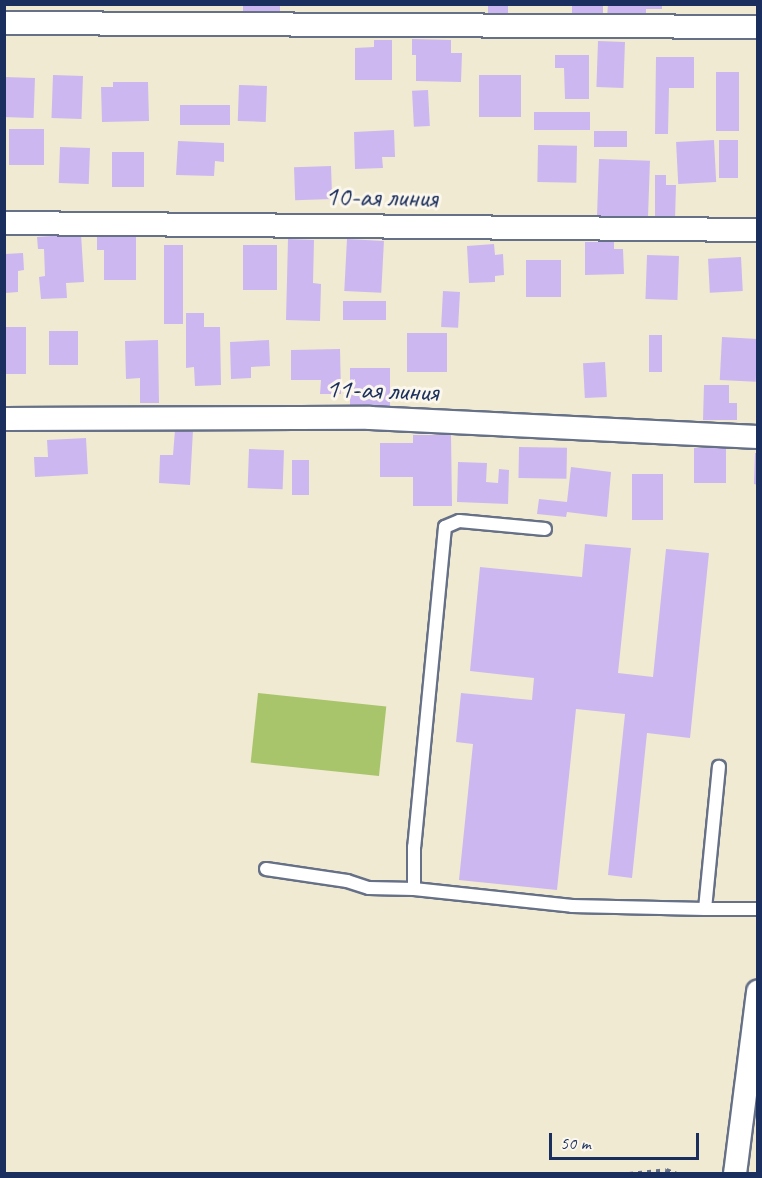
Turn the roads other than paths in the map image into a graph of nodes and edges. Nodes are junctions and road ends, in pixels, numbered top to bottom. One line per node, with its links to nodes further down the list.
1 (4, 23): 2 (street)
2 (758, 27)
3 (4, 223): 4 (street, 10-ая линия)
4 (758, 230)
5 (4, 419): 6 (street, 11-ая линия)
6 (758, 437)
7 (545, 529): 10 (lane)
8 (719, 767): 11 (lane)
9 (266, 869): 10 (lane)
10 (414, 889): 11 (lane)
11 (705, 909): 12 (lane)
12 (758, 909)
13 (758, 991): 14 (street)
14 (735, 1173)

